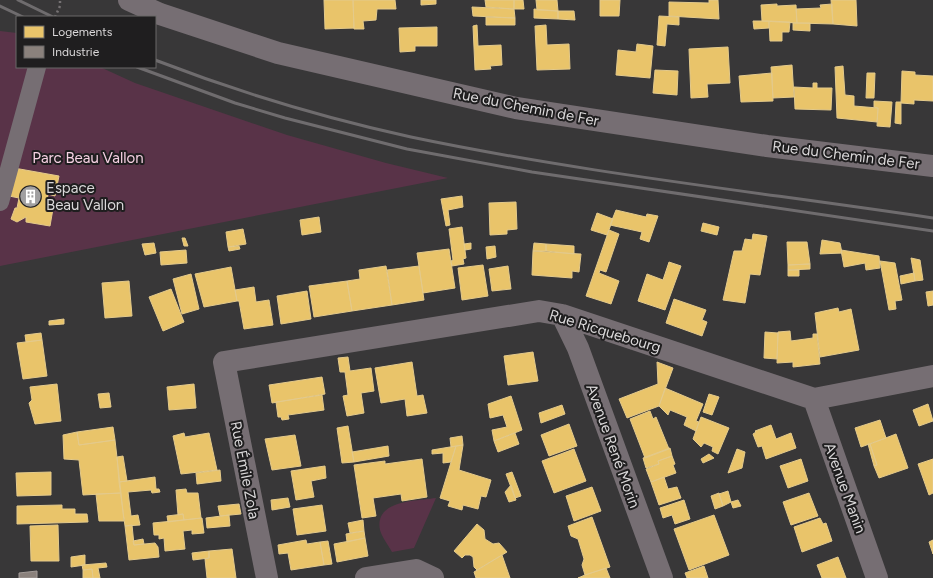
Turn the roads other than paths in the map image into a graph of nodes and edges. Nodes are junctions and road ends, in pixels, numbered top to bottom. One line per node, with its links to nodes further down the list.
1 (130, 0): 3 (street, Rue du Chemin de Fer)
2 (37, 68): 4 (street)
3 (933, 166)
4 (0, 202)
5 (562, 315): 6 (street, Rue Ricquebourg); 8 (street, Rue Ricquebourg); 12 (street, Avenue René Morin)
6 (224, 362): 9 (street, Rue Émile Zola)
7 (933, 376): 8 (street, Rue Ricquebourg)
8 (814, 399): 13 (street, Avenue Manin)
9 (267, 578)
10 (366, 578): 11 (street)
11 (433, 578)
12 (662, 578)
13 (877, 578)

